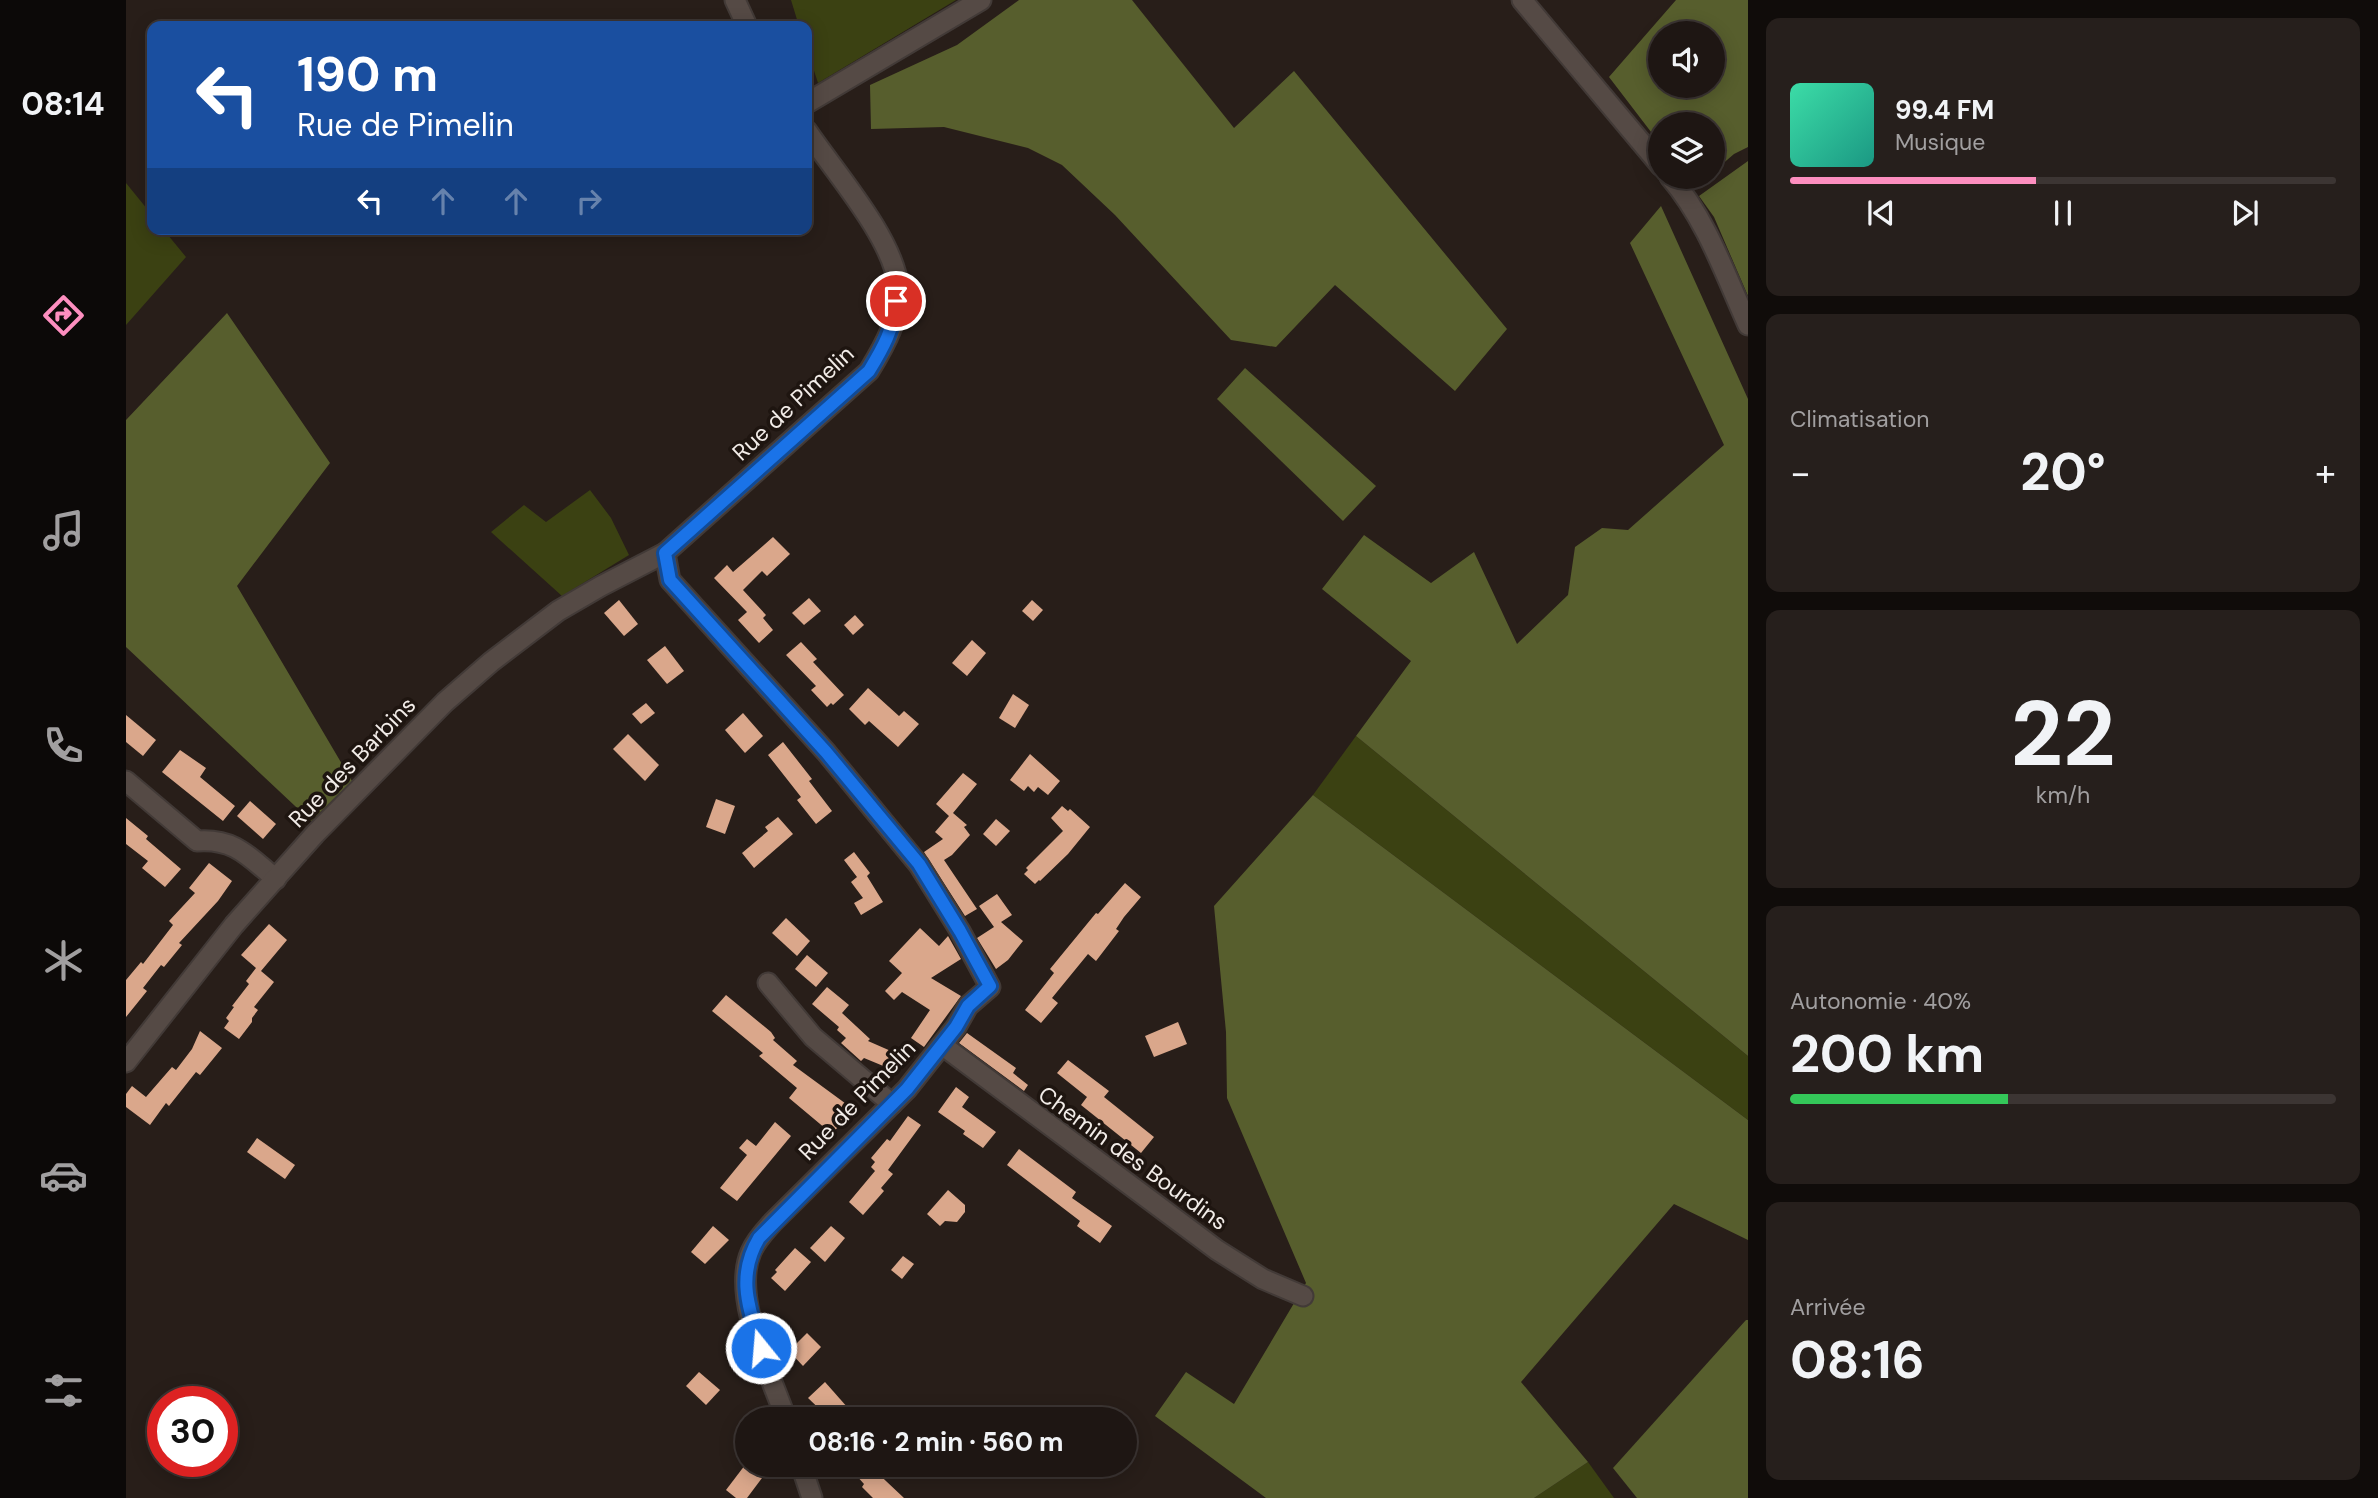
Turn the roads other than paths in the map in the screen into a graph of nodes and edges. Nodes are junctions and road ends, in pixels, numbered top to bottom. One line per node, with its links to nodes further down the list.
1 (735, 0): 4 (street)
2 (981, 0): 5 (street)
3 (1522, 0): 7 (street)
4 (745, 21)
5 (812, 100)
6 (812, 138): 10 (street, Rue de Pimelin)
7 (1648, 150)
8 (1681, 189): 9 (street)
9 (1748, 325)
10 (657, 558): 12 (street, Rue des Barbins); 14 (street, Rue de Pimelin)
11 (126, 781): 12 (street)
12 (276, 879): 15 (street, Rue des Barbins)
13 (768, 983): 16 (street)
14 (942, 1045): 16 (street, Rue de Pimelin); 17 (street, Chemin des Bourdins)
15 (126, 1062)
16 (892, 1104): 18 (street, Rue de Pimelin)
17 (1303, 1296)
18 (782, 1407)
19 (805, 1477): 20 (street)
20 (812, 1498)

